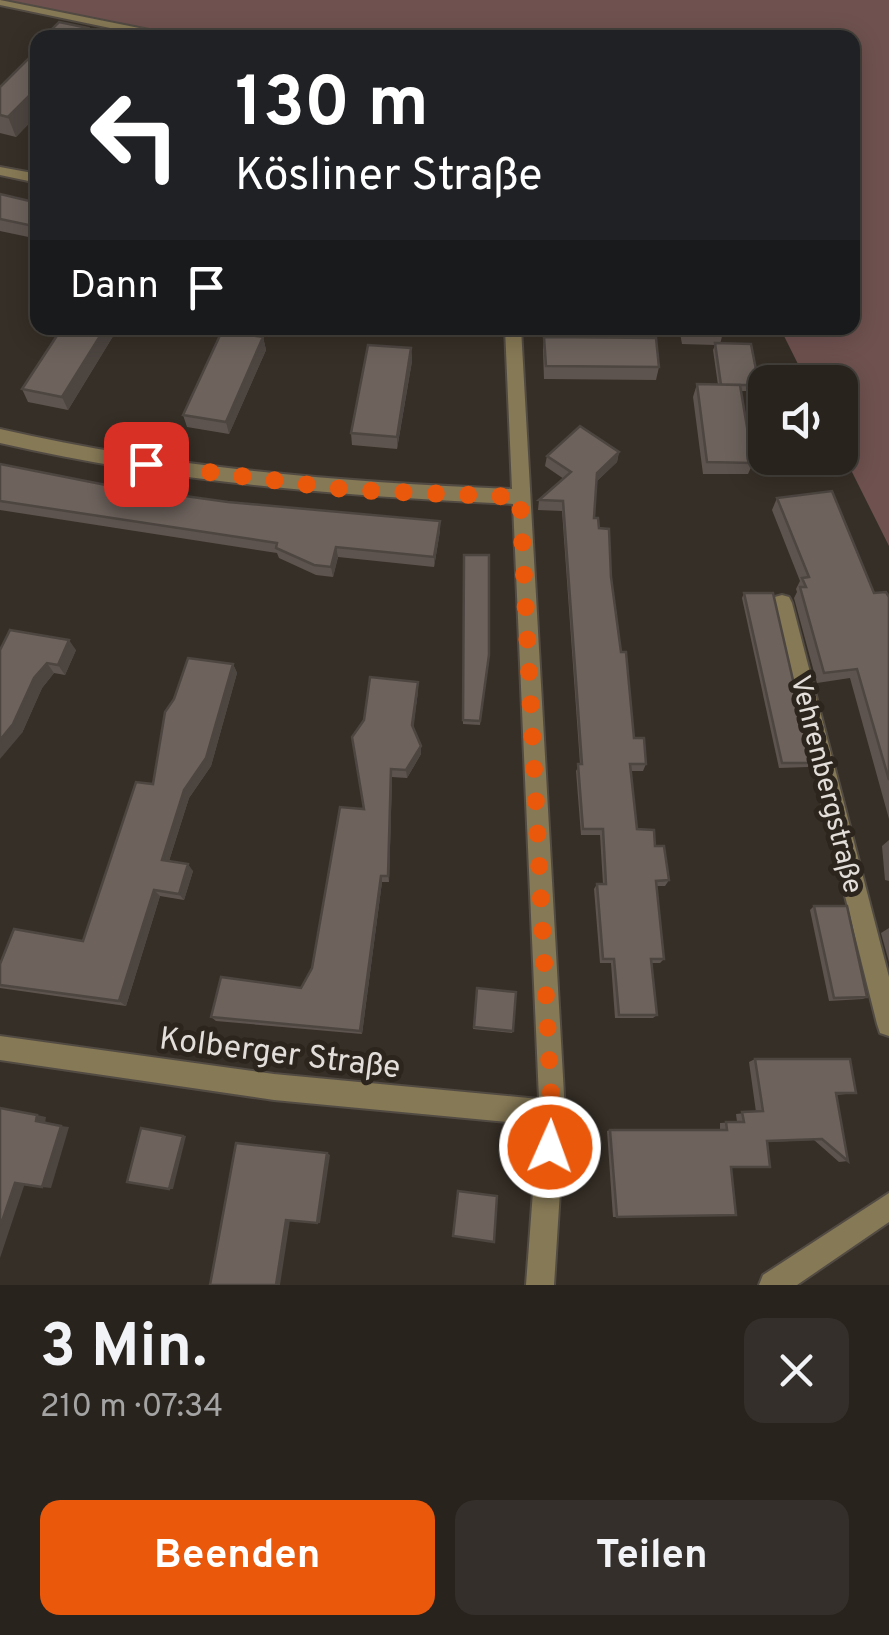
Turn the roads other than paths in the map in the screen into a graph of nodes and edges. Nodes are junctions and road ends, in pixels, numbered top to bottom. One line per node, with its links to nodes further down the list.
1 (0, 2): 2 (lane)
2 (135, 30)
3 (0, 171): 4 (street)
4 (30, 177)
5 (513, 335): 7 (street)
6 (0, 436): 7 (street)
7 (520, 497): 11 (street)
8 (782, 603): 9 (street, Vehrenbergstraße)
9 (889, 1024)
10 (0, 1048): 11 (street, Kolberger Straße)
11 (552, 1113): 13 (street)
12 (889, 1206): 14 (street)
13 (540, 1285)
14 (773, 1285)

